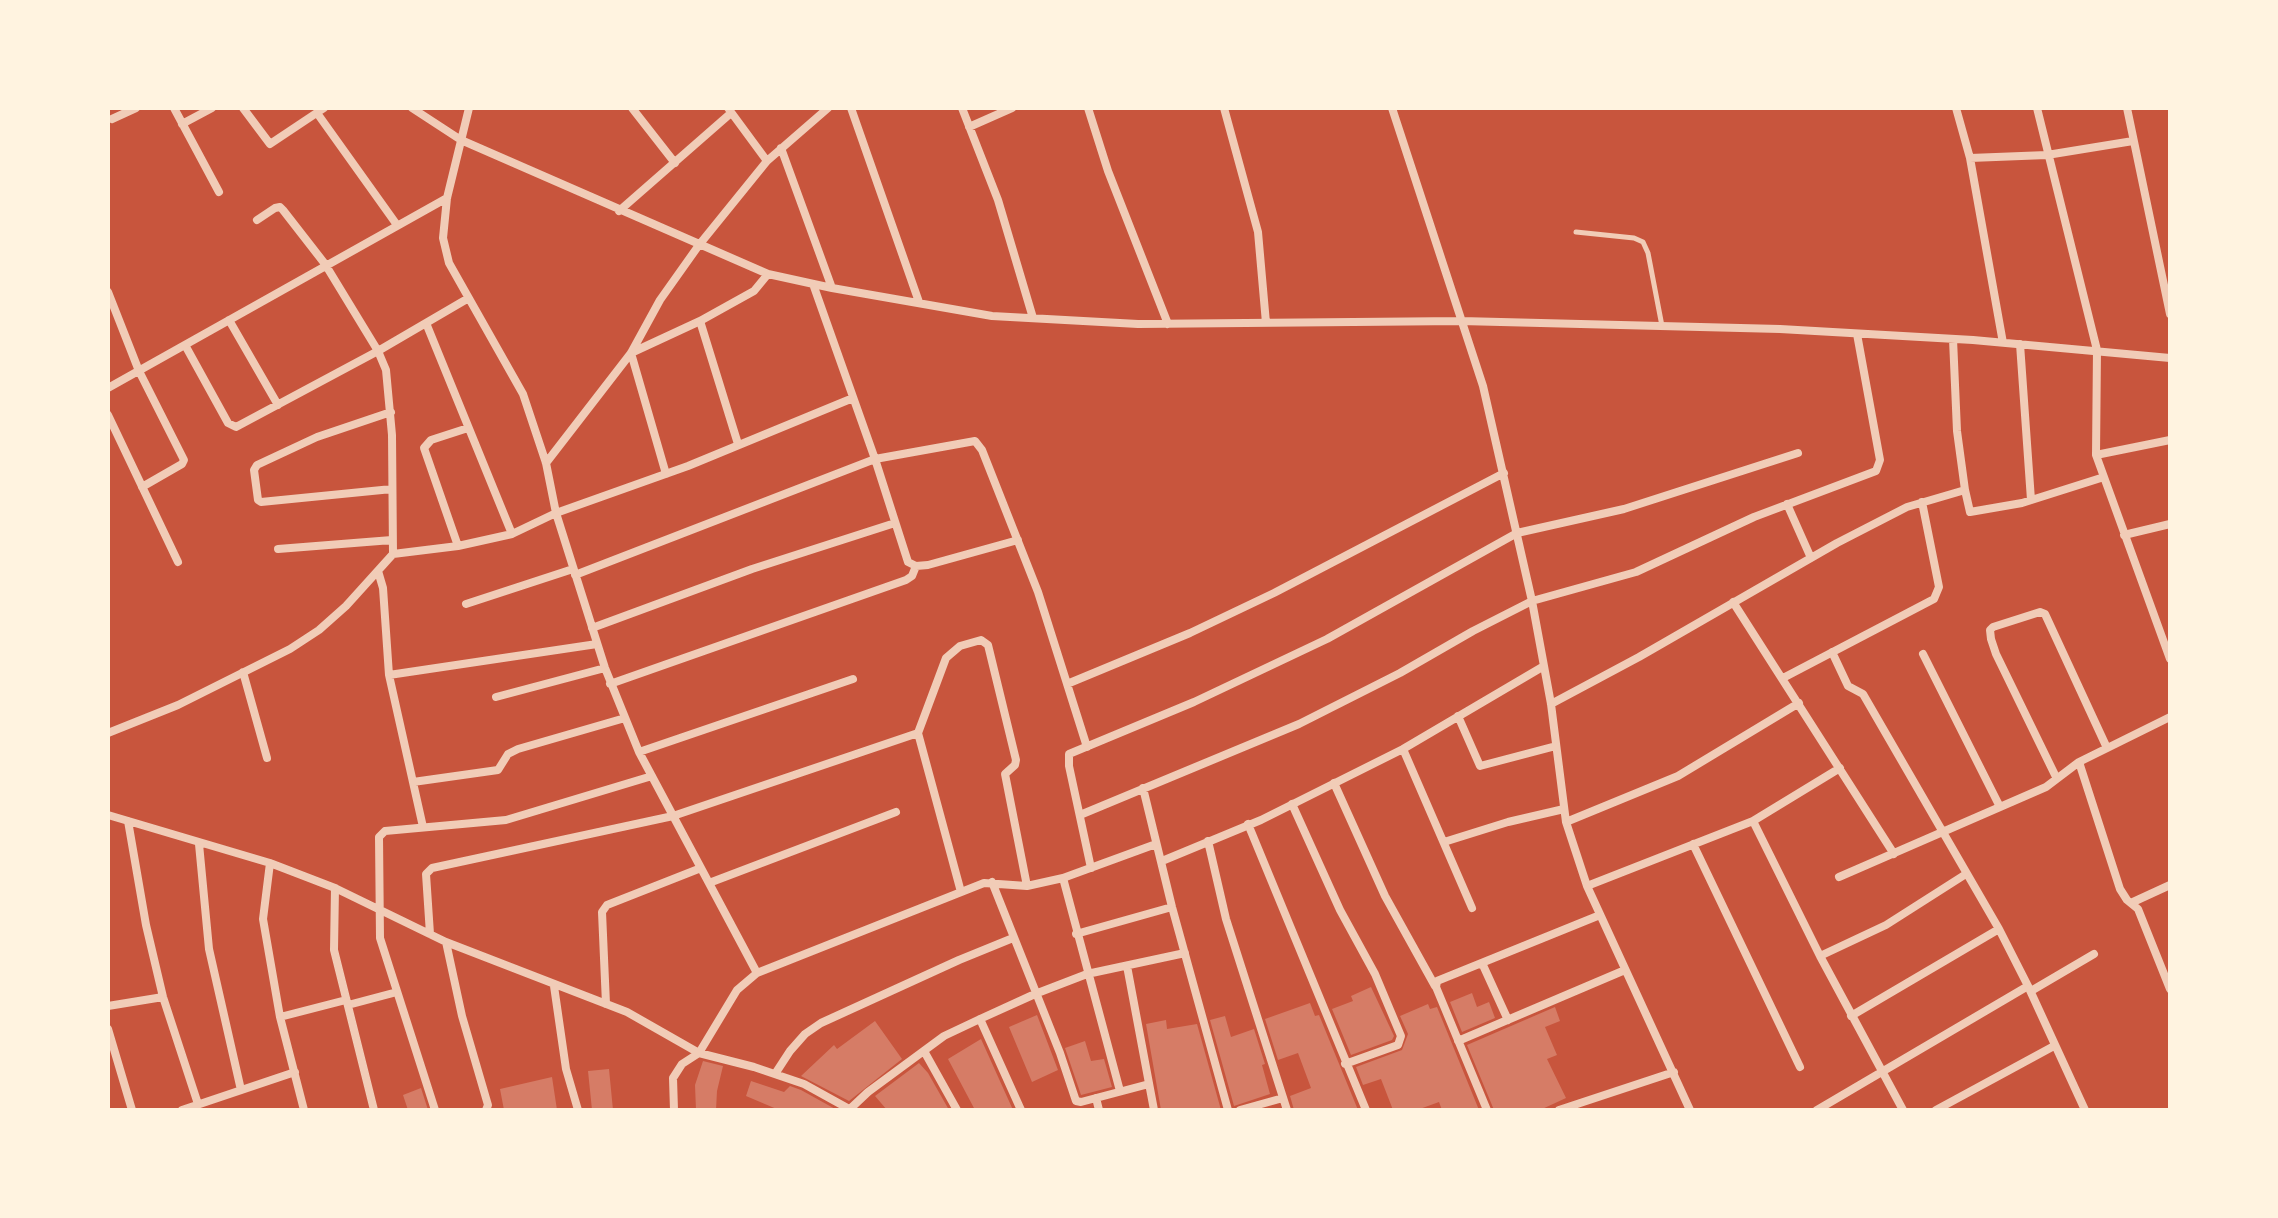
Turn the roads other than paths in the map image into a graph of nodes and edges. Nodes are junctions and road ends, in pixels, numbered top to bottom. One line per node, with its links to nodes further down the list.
1 (136, 108): 20 (street)
2 (174, 108): 21 (street)
3 (212, 108): 21 (street)
4 (243, 108): 19 (street)
5 (412, 108): 23 (street)
6 (469, 108): 23 (street)
7 (632, 108): 29 (street)
8 (851, 108): 43 (street)
9 (962, 108): 22 (street)
10 (1012, 108): 22 (street)
11 (1088, 108): 52 (street)
12 (1224, 108): 51 (street)
13 (1392, 108): 49 (street)
14 (1956, 108): 27 (street)
15 (2037, 108): 26 (street)
16 (2127, 108): 24 (street)
17 (826, 109): 25 (street)
18 (729, 110): 28 (street); 29 (street)
19 (320, 111): 34 (street)
20 (112, 119)
21 (182, 124): 30 (street)
22 (969, 127): 46 (street)
23 (461, 140): 31 (street); 32 (street)
24 (2133, 141): 26 (street); 44 (street)
25 (781, 148): 28 (street); 40 (street)
26 (2047, 155): 27 (street); 59 (street)
27 (1970, 158): 56 (street)
28 (767, 161): 36 (street)
29 (675, 163): 32 (street)
30 (219, 192)
31 (447, 198): 34 (street); 42 (street)
32 (619, 211): 36 (street)
33 (257, 220): 37 (street)
34 (397, 225): 37 (street)
35 (1576, 232): 53 (lane)
36 (699, 245): 38 (street); 61 (street)
37 (325, 264): 47 (street); 60 (street)
38 (768, 274): 39 (street); 48 (street)
39 (813, 284): 40 (street); 65 (street)
40 (832, 288): 43 (street)
41 (108, 292): 45 (street)
42 (467, 299): 50 (street); 75 (street)
43 (919, 302): 46 (street)
44 (2170, 314)
45 (112, 315): 63 (street)
46 (1033, 318): 52 (street)
47 (229, 320): 58 (street); 66 (street)
48 (700, 321): 61 (street); 71 (street)
49 (1461, 321): 51 (street); 53 (street); 76 (street)
50 (426, 323): 60 (street); 69 (street)
51 (1266, 323): 52 (street)
52 (1168, 324)
53 (1662, 326): 54 (street)
54 (1857, 334): 55 (street); 84 (street)
55 (1953, 339): 56 (street); 81 (street)
56 (2003, 343): 57 (street)
57 (2020, 344): 59 (street); 82 (street)
58 (185, 345): 63 (street); 66 (street)
59 (2097, 350): 62 (street); 73 (street)
60 (378, 351): 66 (street); 67 (street)
61 (631, 353): 75 (street); 77 (street)
62 (2170, 358)
63 (139, 371): 64 (street); 79 (street)
64 (108, 388)
65 (853, 398): 71 (street); 74 (street)
66 (278, 405)
67 (391, 412): 80 (street); 80 (street)
68 (108, 415): 79 (street)
69 (468, 428): 89 (street); 93 (street)
70 (2170, 441): 73 (street)
71 (738, 444): 77 (street)
72 (1798, 453): 88 (street)
73 (2096, 455): 78 (street)
74 (875, 459): 86 (street); 92 (street); 100 (street)
75 (546, 463): 85 (street)
76 (1504, 473): 88 (street); 116 (street)
77 (666, 474): 85 (street)
78 (2104, 477): 82 (street); 90 (street)
79 (142, 487): 97 (street)
80 (392, 489): 91 (street)
81 (1965, 490): 82 (street); 83 (street)
82 (2031, 500)
83 (1922, 502): 96 (street); 106 (street)
84 (1787, 504): 96 (street); 101 (street)
85 (556, 513): 89 (street); 100 (street)
86 (895, 523): 98 (street); 104 (street)
87 (2170, 524): 90 (street)
88 (1517, 533): 101 (street); 126 (street)
89 (512, 534): 93 (street)
90 (2124, 535): 108 (street)
91 (392, 540): 94 (street); 95 (street)
92 (1018, 540): 98 (street); 116 (street)
93 (458, 546): 95 (street)
94 (278, 549)
95 (393, 554): 99 (street)
96 (1811, 558): 102 (street)
97 (178, 562)
98 (916, 566): 115 (street)
99 (378, 571): 111 (street); 112 (street)
100 (574, 572): 103 (street); 104 (street)
101 (1532, 601): 109 (street); 137 (street)
102 (1733, 602): 113 (street); 119 (street)
103 (466, 604)
104 (592, 628): 105 (street)
105 (597, 644): 110 (street); 112 (street)
106 (1832, 652): 113 (street); 150 (street)
107 (1923, 654): 139 (street)
108 (2170, 659)
109 (1544, 666): 119 (street); 120 (street)
110 (605, 668): 115 (street); 117 (street)
111 (243, 672): 123 (street); 130 (street)
112 (389, 675): 135 (street)
113 (1783, 678): 118 (street)
114 (853, 679): 129 (street)
115 (610, 684): 122 (street)
116 (1067, 684): 126 (street)
117 (496, 697)
118 (1799, 703): 132 (street); 147 (street)
119 (1551, 704): 125 (street)
120 (1458, 716): 125 (street); 128 (street)
121 (2170, 717): 127 (street)
122 (625, 718): 129 (street); 135 (street)
123 (108, 733)
124 (918, 733): 144 (street); 167 (street); 170 (street)
125 (1556, 746): 140 (street)
126 (1087, 747): 143 (street)
127 (2107, 748): 131 (street); 134 (street)
128 (1403, 749): 136 (street); 152 (street)
129 (639, 752): 133 (street)
130 (267, 758)
131 (2079, 762): 134 (street); 171 (street)
132 (1840, 768): 146 (street); 156 (street)
133 (652, 776): 144 (street); 149 (street)
134 (2056, 777): 139 (street)
135 (413, 782): 149 (street)
136 (1334, 783): 138 (street); 190 (street)
137 (1143, 788): 143 (street); 154 (street)
138 (1292, 804): 148 (street); 208 (street)
139 (2000, 807): 150 (street)
140 (1564, 809): 147 (street); 152 (street)
141 (896, 812): 165 (street)
142 (108, 815): 145 (street)
143 (1080, 815): 160 (street)
144 (673, 816): 159 (street); 177 (street)
145 (128, 821): 153 (street); 195 (street)
146 (1753, 821): 155 (street); 183 (street)
147 (1566, 822): 168 (street)
148 (1248, 824): 151 (street); 208 (street)
149 (423, 827): 173 (street)
150 (1943, 833): 156 (street); 161 (street)
151 (1208, 841): 157 (street); 218 (street)
152 (1444, 842): 174 (street)
153 (199, 844): 158 (street); 215 (street)
154 (1156, 844): 157 (street); 160 (street)
155 (1693, 844): 168 (street); 209 (street)
156 (1894, 854): 162 (street)
157 (1162, 861): 172 (street)
158 (270, 863): 169 (street); 200 (street)
159 (701, 868): 165 (street); 197 (street)
160 (1091, 868): 163 (street)
161 (1966, 874): 176 (street); 183 (street)
162 (1839, 877)
163 (1063, 878): 167 (street); 178 (street)
164 (992, 882): 167 (street); 170 (street); 179 (street)
165 (709, 883): 187 (street)
166 (2170, 885): 171 (street)
167 (1027, 886)
168 (1587, 886): 175 (street)
169 (335, 888): 173 (street); 196 (street)
170 (961, 892): 187 (street)
171 (2133, 902): 192 (street)
172 (1172, 907): 178 (street); 181 (street)
173 (378, 908): 177 (street); 193 (street)
174 (1472, 908)
175 (1600, 915): 184 (street); 186 (street)
176 (1999, 929): 191 (street); 199 (street)
177 (430, 934): 180 (street)
178 (1076, 934): 188 (street)
179 (1013, 938): 194 (street); 213 (street)
180 (446, 942): 189 (street); 226 (street)
181 (1185, 953): 185 (street); 234 (street)
182 (2094, 954): 191 (street)
183 (1820, 956): 199 (street)
184 (1482, 963): 190 (street); 202 (street)
185 (1127, 966): 188 (street); 214 (street)
186 (1625, 970): 202 (street); 212 (street)
187 (757, 973): 207 (street)
188 (1087, 974): 194 (street); 216 (street)
189 (554, 986): 197 (street); 227 (street)
190 (1436, 987): 204 (street)
191 (2030, 989): 205 (street); 210 (street)
192 (2170, 989)
193 (397, 992): 196 (street); 225 (street)
194 (1035, 994): 201 (street); 217 (street)
195 (163, 997): 198 (street); 219 (street)
196 (347, 1003): 200 (street); 224 (street)
197 (606, 1004): 207 (street)
198 (108, 1006)
199 (1851, 1016): 210 (street)
200 (280, 1017): 211 (street)
201 (980, 1019): 206 (street); 231 (street)
202 (1508, 1020): 204 (street)
203 (108, 1029): 221 (street)
204 (1458, 1041): 238 (street)
205 (2054, 1046): 220 (street); 243 (street)
206 (924, 1051): 229 (street); 230 (street)
207 (699, 1053): 213 (street); 228 (street)
208 (1345, 1064): 237 (street)
209 (1800, 1067)
210 (1880, 1071): 241 (street); 242 (street)
211 (295, 1072): 215 (street); 223 (street)
212 (1674, 1072): 239 (street); 240 (street)
213 (775, 1074): 229 (street)
214 (1149, 1084): 216 (street); 233 (street)
215 (241, 1090): 219 (street)
216 (1120, 1091): 217 (street)
217 (1096, 1098): 232 (street)
218 (1283, 1098): 235 (street); 236 (street)
219 (198, 1104): 222 (street)
220 (2084, 1107): 244 (street)
221 (132, 1110)
222 (182, 1110)
223 (304, 1110)
224 (374, 1110)
225 (435, 1110)
226 (486, 1110)
227 (578, 1110)
228 (674, 1110)
229 (851, 1110)
230 (957, 1110)
231 (1021, 1110)
232 (1099, 1110)
233 (1154, 1110)
234 (1228, 1110)
235 (1240, 1110)
236 (1287, 1110)
237 (1366, 1110)
238 (1487, 1110)
239 (1559, 1110)
240 (1690, 1110)
241 (1817, 1110)
242 (1903, 1110)
243 (1936, 1110)
244 (2073, 1110)

